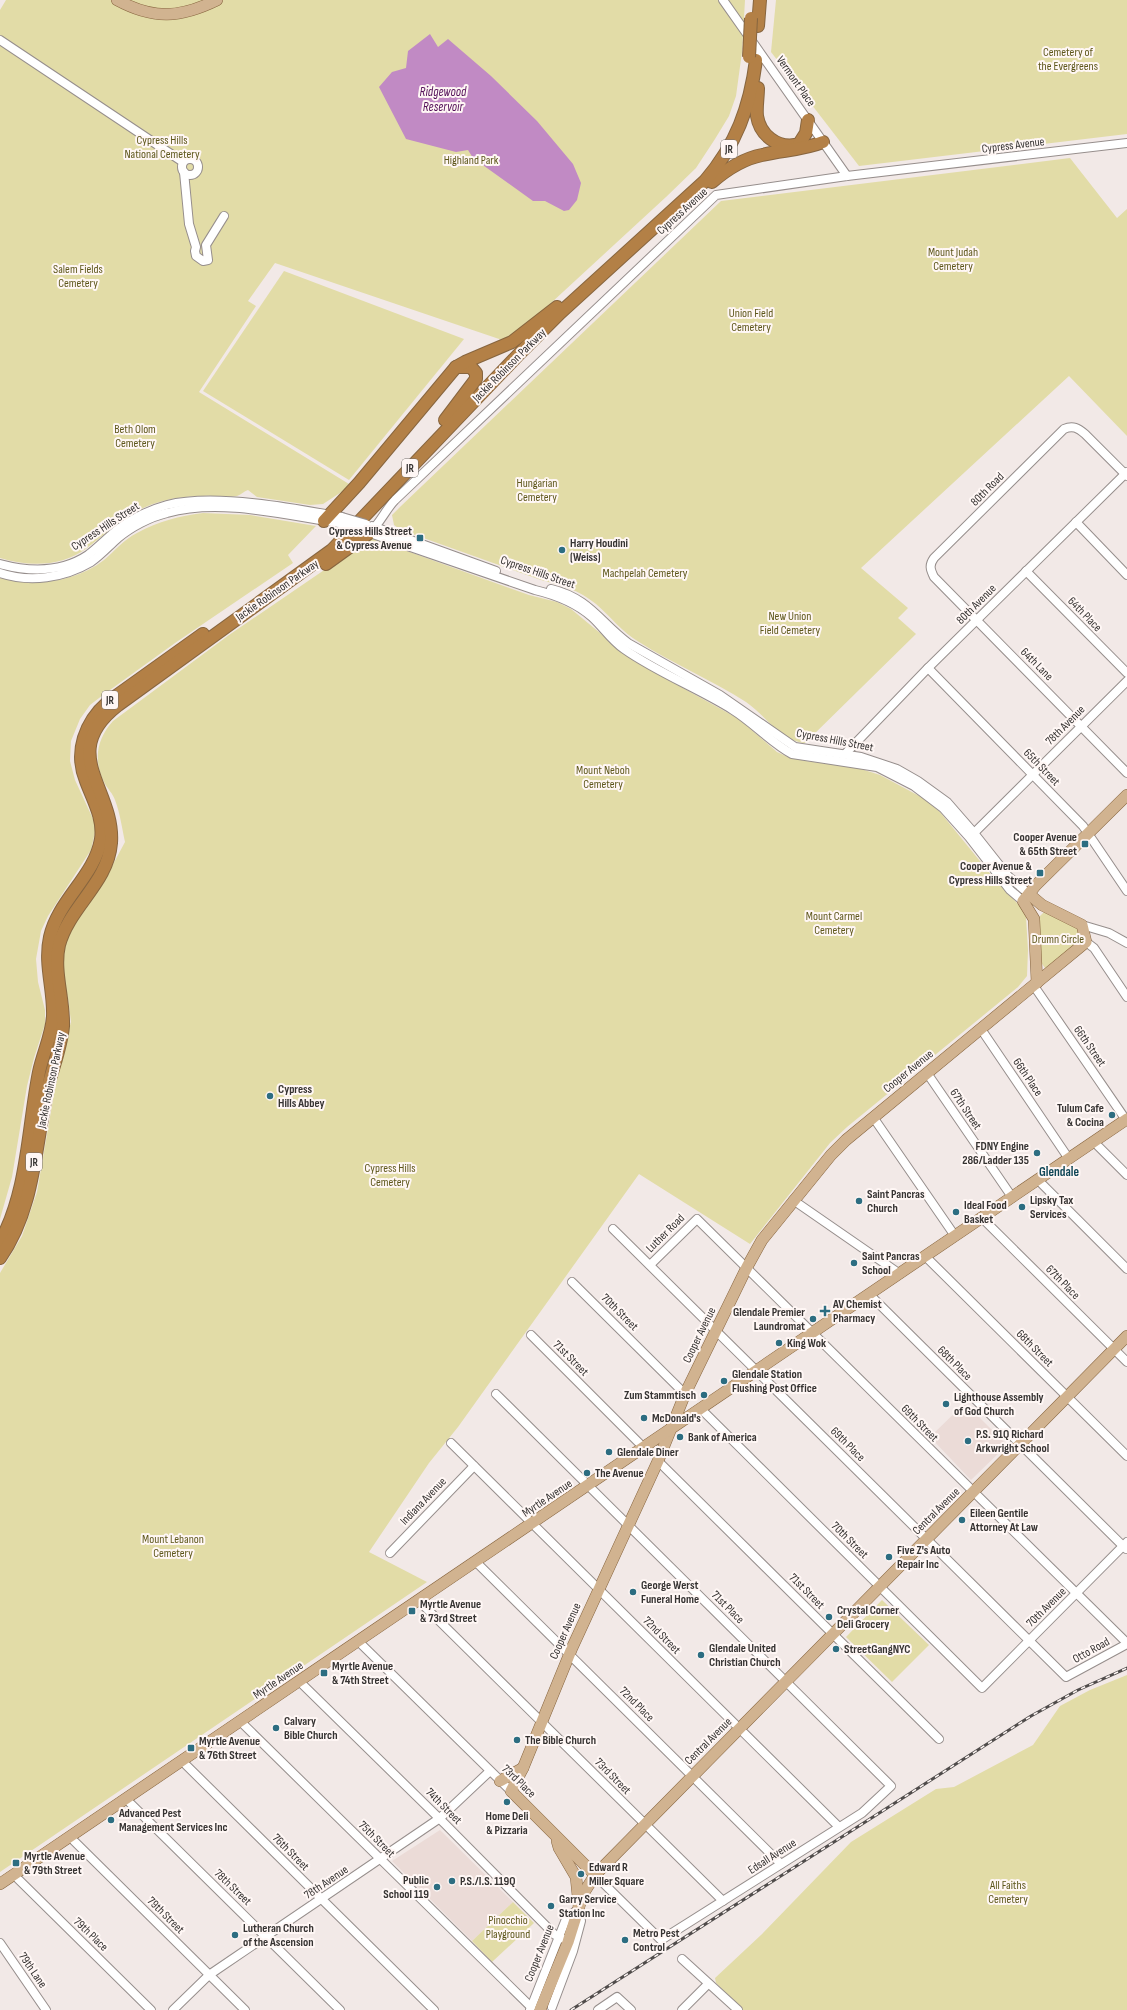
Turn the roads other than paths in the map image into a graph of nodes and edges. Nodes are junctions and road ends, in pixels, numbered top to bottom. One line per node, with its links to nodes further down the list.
1 (117, 0): 2 (main road)
2 (217, 0)
3 (723, 0): 9 (street, Vermont Place)
4 (752, 0): 6 (highway, Jackie Robinson Parkway / JR)
5 (760, 0): 6 (highway, Jackie Robinson Parkway / JR)
6 (755, 22): 8 (highway, Jackie Robinson Parkway / JR, bridge)
7 (0, 40): 13 (street)
8 (752, 59): 12 (highway); 17 (highway, Jackie Robinson Parkway / JR); 18 (highway, Jackie Robinson Parkway / JR)
9 (808, 120): 10 (street, Vermont Place); 12 (highway)
10 (821, 138): 12 (highway); 15 (street, Vermont Place); 17 (highway)
11 (1127, 143): 15 (street, Cypress Avenue)
12 (799, 144)
13 (183, 162): 14 (street); 14 (street)
14 (184, 172): 16 (street)
15 (847, 176): 24 (street, Cypress Avenue)
16 (224, 216)
17 (666, 218): 32 (highway, Jackie Robinson Parkway / JR)
18 (560, 306): 19 (highway); 20 (highway, Jackie Robinson Parkway / JR)
19 (456, 367): 20 (highway); 22 (highway)
20 (445, 420): 66 (highway, Jackie Robinson Parkway / JR)
21 (1126, 474): 23 (street, 80th Avenue); 26 (street, 80th Road)
22 (327, 518): 24 (street, Cypress Hills Street, bridge); 25 (street, Cypress Hills Street); 28 (street, Cypress Hills Street)
23 (1076, 522): 27 (street, 80th Avenue); 29 (street)
24 (368, 528): 30 (street, Cypress Hills Street); 32 (highway)
25 (0, 564)
26 (930, 571): 31 (street, 64th Lane)
27 (1026, 571): 31 (street, 80th Avenue); 34 (street, 64th Place)
28 (0, 572)
29 (1127, 574)
30 (560, 594): 37 (street, Cypress Hills Street); 42 (street, Cypress Hills Street)
31 (977, 620): 33 (street, 80th Avenue); 36 (street, 64th Lane)
32 (177, 664): 68 (highway, Jackie Robinson Parkway / JR)
33 (928, 668): 37 (street, 80th Avenue); 39 (street, 65th Street)
34 (1127, 673)
35 (1127, 681): 36 (street, 78th Avenue)
36 (1082, 726): 38 (street, 64th Lane); 39 (street, 78th Avenue)
37 (845, 754): 42 (street, Cypress Hills Street)
38 (1127, 773)
39 (1032, 775): 41 (street, 65th Street); 42 (street, 78th Avenue)
40 (1127, 795): 41 (main road)
41 (1088, 833): 43 (street, 65th Street); 44 (main road)
42 (971, 835): 44 (street, Cypress Hills Street)
43 (1127, 891)
44 (1026, 897): 45 (main road, Cypress Hills Street); 46 (main road)
45 (1048, 908): 46 (main road); 47 (main road, Cypress Hills Street)
46 (1034, 919): 50 (main road)
47 (1082, 925): 48 (main road); 49 (street, Cypress Hills Street)
48 (1086, 942): 50 (main road, Cooper Avenue); 51 (street)
49 (1127, 943)
50 (1036, 984): 52 (main road, Cooper Avenue); 55 (street, 66th Street)
51 (1127, 997)
52 (981, 1029): 53 (main road, Cooper Avenue); 57 (street, 66th Place)
53 (927, 1073): 54 (main road, Cooper Avenue); 60 (street, 67th Street)
54 (873, 1117): 61 (main road, Cooper Avenue); 65 (street)
55 (1127, 1119): 56 (main road, Myrtle Avenue)
56 (1094, 1142): 57 (main road, Myrtle Avenue); 58 (street)
57 (1069, 1158): 59 (main road, Myrtle Avenue)
58 (1127, 1175)
59 (1038, 1180): 60 (main road, Myrtle Avenue); 71 (street)
60 (1012, 1197): 62 (main road, Myrtle Avenue)
61 (793, 1200): 70 (main road, Cooper Avenue); 72 (street)
62 (982, 1218): 65 (main road, Myrtle Avenue); 79 (street, 67th Place)
63 (697, 1219): 69 (street, Luther Road); 70 (street, 69th Street)
64 (612, 1229): 69 (street, 69th Place)
65 (955, 1236): 67 (main road, Myrtle Avenue)
66 (0, 1242)
67 (926, 1256): 72 (main road, Myrtle Avenue); 84 (street, 68th Street)
68 (0, 1258)
69 (650, 1265): 75 (street, 69th Place)
70 (747, 1268): 75 (main road, Cooper Avenue); 76 (street, 69th Street)
71 (1127, 1268)
72 (900, 1274): 74 (main road, Myrtle Avenue)
73 (572, 1282): 83 (street, 70th Street)
74 (870, 1295): 76 (main road, Myrtle Avenue); 88 (street, 68th Place)
75 (715, 1330): 81 (street, 69th Place); 83 (main road, Cooper Avenue)
76 (813, 1333): 81 (main road, Myrtle Avenue); 94 (street, 69th Street)
77 (531, 1336): 89 (street, 71st Street)
78 (1127, 1336): 79 (main road, Central Avenue)
79 (1114, 1349): 80 (street, 67th Place); 84 (main road, Central Avenue)
80 (1127, 1362)
81 (757, 1371): 85 (main road, Myrtle Avenue); 97 (street, 69th Place)
82 (496, 1394): 93 (street, 71st Place)
83 (685, 1394): 86 (main road, Cooper Avenue)
84 (1067, 1397): 88 (main road, Central Avenue); 90 (street, 68th Street)
85 (701, 1409): 86 (main road, Myrtle Avenue); 101 (street, 70th Street)
86 (670, 1431): 89 (main road, Myrtle Avenue); 91 (main road, Cooper Avenue)
87 (451, 1444): 92 (street, 72nd Street)
88 (1020, 1444): 94 (main road, Central Avenue); 98 (street, 68th Place)
89 (644, 1448): 93 (main road, Myrtle Avenue)
90 (1127, 1456)
91 (658, 1461): 96 (main road, Cooper Avenue); 105 (street, 71st Street)
92 (474, 1466): 95 (street, 72nd Street); 99 (street, Indiana Avenue)
93 (588, 1486): 95 (main road, Myrtle Avenue); 96 (street, 71st Place)
94 (973, 1492): 97 (main road, Central Avenue); 103 (street, 69th Street)
95 (532, 1524): 100 (main road, Myrtle Avenue); 102 (street, 72nd Street)
96 (628, 1524): 102 (main road, Cooper Avenue); 112 (street, 71st Place)
97 (926, 1539): 101 (main road, Central Avenue); 106 (street, 69th Place)
98 (1126, 1546): 103 (street, 70th Avenue)
99 (390, 1553)
100 (476, 1562): 104 (main road, Myrtle Avenue); 109 (street, 72nd Place)
101 (880, 1586): 105 (main road, Central Avenue); 113 (street, 70th Street)
102 (598, 1589): 109 (main road, Cooper Avenue); 116 (street, 72nd Street)
103 (1076, 1594): 106 (street, 70th Avenue); 108 (street, 69th Street)
104 (418, 1600): 107 (main road, Myrtle Avenue); 115 (street, 73rd Street)
105 (832, 1633): 112 (main road, Central Avenue); 117 (street, 71st Street)
106 (1030, 1640): 110 (street, 69th Place); 113 (street, 70th Avenue)
107 (358, 1641): 111 (main road, Myrtle Avenue); 120 (street, 73rd Place)
108 (1127, 1644): 110 (street, Otto Road)
109 (569, 1654): 115 (main road, Cooper Avenue); 121 (street, 72nd Place)
110 (1066, 1677)
111 (299, 1681): 114 (main road, Myrtle Avenue); 126 (street, 74th Street)
112 (786, 1681): 116 (main road, Central Avenue); 123 (street, 71st Place)
113 (982, 1688)
114 (240, 1721): 118 (main road, Myrtle Avenue); 131 (street, 75th Street)
115 (540, 1722): 119 (main road, Cooper Avenue); 127 (street, 73rd Street)
116 (739, 1728): 121 (main road, Central Avenue); 128 (street, 72nd Street)
117 (939, 1739)
118 (182, 1761): 125 (main road, Myrtle Avenue); 136 (street, 76th Street)
119 (523, 1768): 122 (main road); 124 (main road, Cooper Avenue)
120 (490, 1771): 122 (street, 73rd Place); 126 (street, 78th Avenue)
121 (692, 1776): 127 (main road, Central Avenue); 132 (street, 72nd Place)
122 (500, 1781): 124 (street, 73rd Place)
123 (891, 1786): 128 (street, Edsall Avenue)
124 (511, 1791): 130 (main road, 73rd Place)
125 (126, 1799): 129 (main road, Myrtle Avenue); 139 (street, 78th Street)
126 (440, 1818): 131 (street, 78th Avenue); 141 (street, 74th Street)
127 (644, 1824): 134 (main road, Central Avenue); 137 (street, 73rd Street)
128 (839, 1827): 132 (street, Edsall Avenue)
129 (70, 1837): 133 (main road, Myrtle Avenue); 144 (street, 79th Street)
130 (556, 1837): 134 (main road, 73rd Place); 138 (main road)
131 (380, 1859): 136 (street, 78th Avenue); 147 (street, 75th Street)
132 (781, 1864): 137 (street, Edsall Avenue)
133 (14, 1875): 135 (main road, Myrtle Avenue); 149 (street, 79th Place)
134 (595, 1875): 138 (main road, Cooper Avenue); 140 (street, 73rd Place)
135 (0, 1884)
136 (322, 1899): 139 (street, 78th Avenue); 153 (street, 76th Street)
137 (722, 1901): 140 (street, Edsall Avenue)
138 (579, 1909): 141 (main road, Cooper Avenue)
139 (267, 1936): 144 (street, 78th Avenue); 152 (street, 78th Street)
140 (661, 1940)
141 (567, 1941): 146 (street, Cooper Avenue); 147 (main road, Cooper Avenue)
142 (0, 1943): 148 (street, 79th Lane)
143 (682, 1959): 145 (street)
144 (209, 1975): 150 (street, 78th Avenue); 151 (street, 79th Street)
145 (708, 1984): 156 (street); 157 (street)
146 (552, 2007)
147 (534, 2009)
148 (46, 2010)
149 (151, 2010)
150 (173, 2010)
151 (245, 2010)
152 (340, 2010)
153 (434, 2010)
154 (598, 2010): 155 (street)
155 (631, 2010)
156 (682, 2010)
157 (738, 2010)

